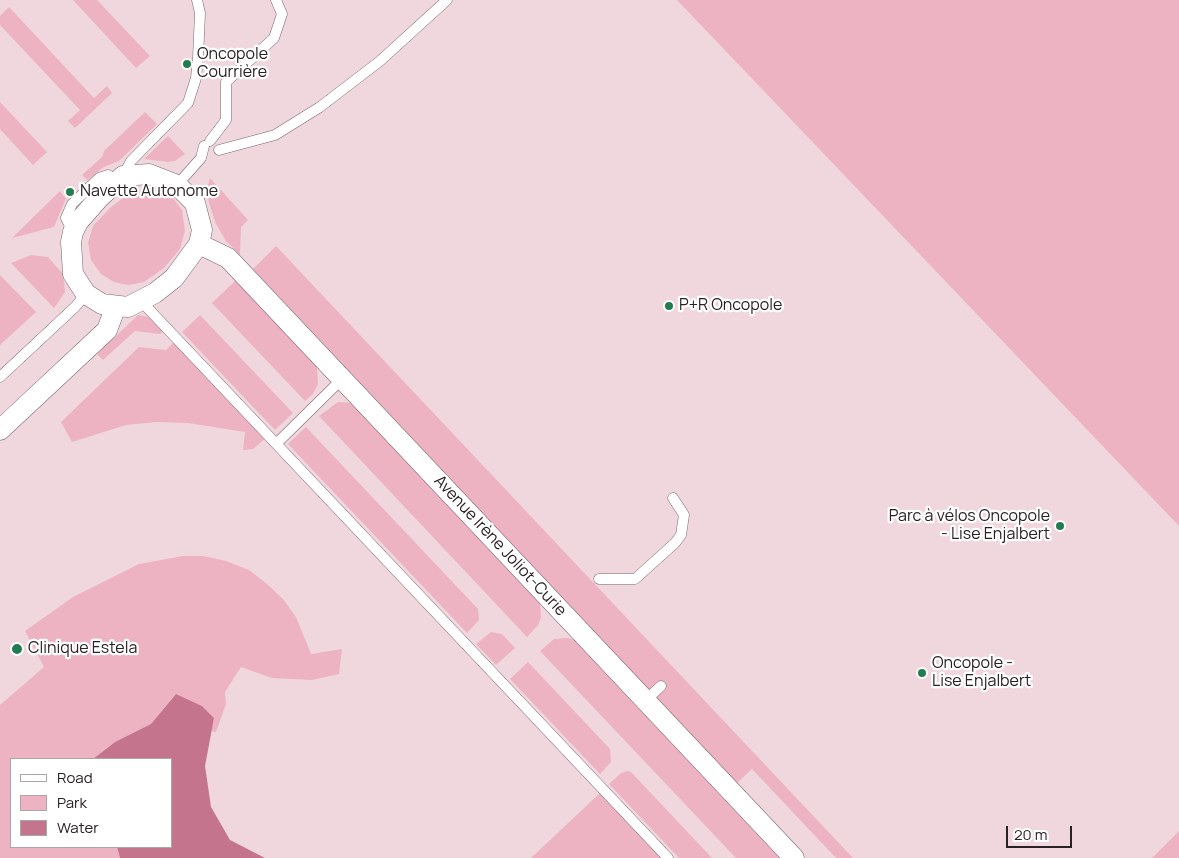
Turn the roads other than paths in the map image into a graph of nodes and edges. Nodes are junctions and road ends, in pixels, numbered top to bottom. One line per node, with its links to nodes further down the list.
1 (197, 0): 5 (lane)
2 (276, 0): 4 (lane)
3 (446, 0): 4 (lane)
4 (201, 158): 6 (lane)
5 (120, 179): 6 (street); 8 (street)
6 (177, 185): 7 (street)
7 (199, 244): 9 (street); 12 (street, Avenue Irène Joliot-Curie)
8 (86, 294): 10 (street); 11 (lane)
9 (141, 301): 10 (street); 14 (lane)
10 (116, 306): 13 (street)
11 (0, 377)
12 (342, 379): 14 (lane); 18 (street, Avenue Irène Joliot-Curie)
13 (0, 430)
14 (278, 442): 19 (lane)
15 (673, 498): 16 (lane)
16 (599, 579)
17 (660, 686): 18 (lane)
18 (646, 700): 20 (street, Avenue Irène Joliot-Curie)
19 (668, 858)
20 (794, 858)

